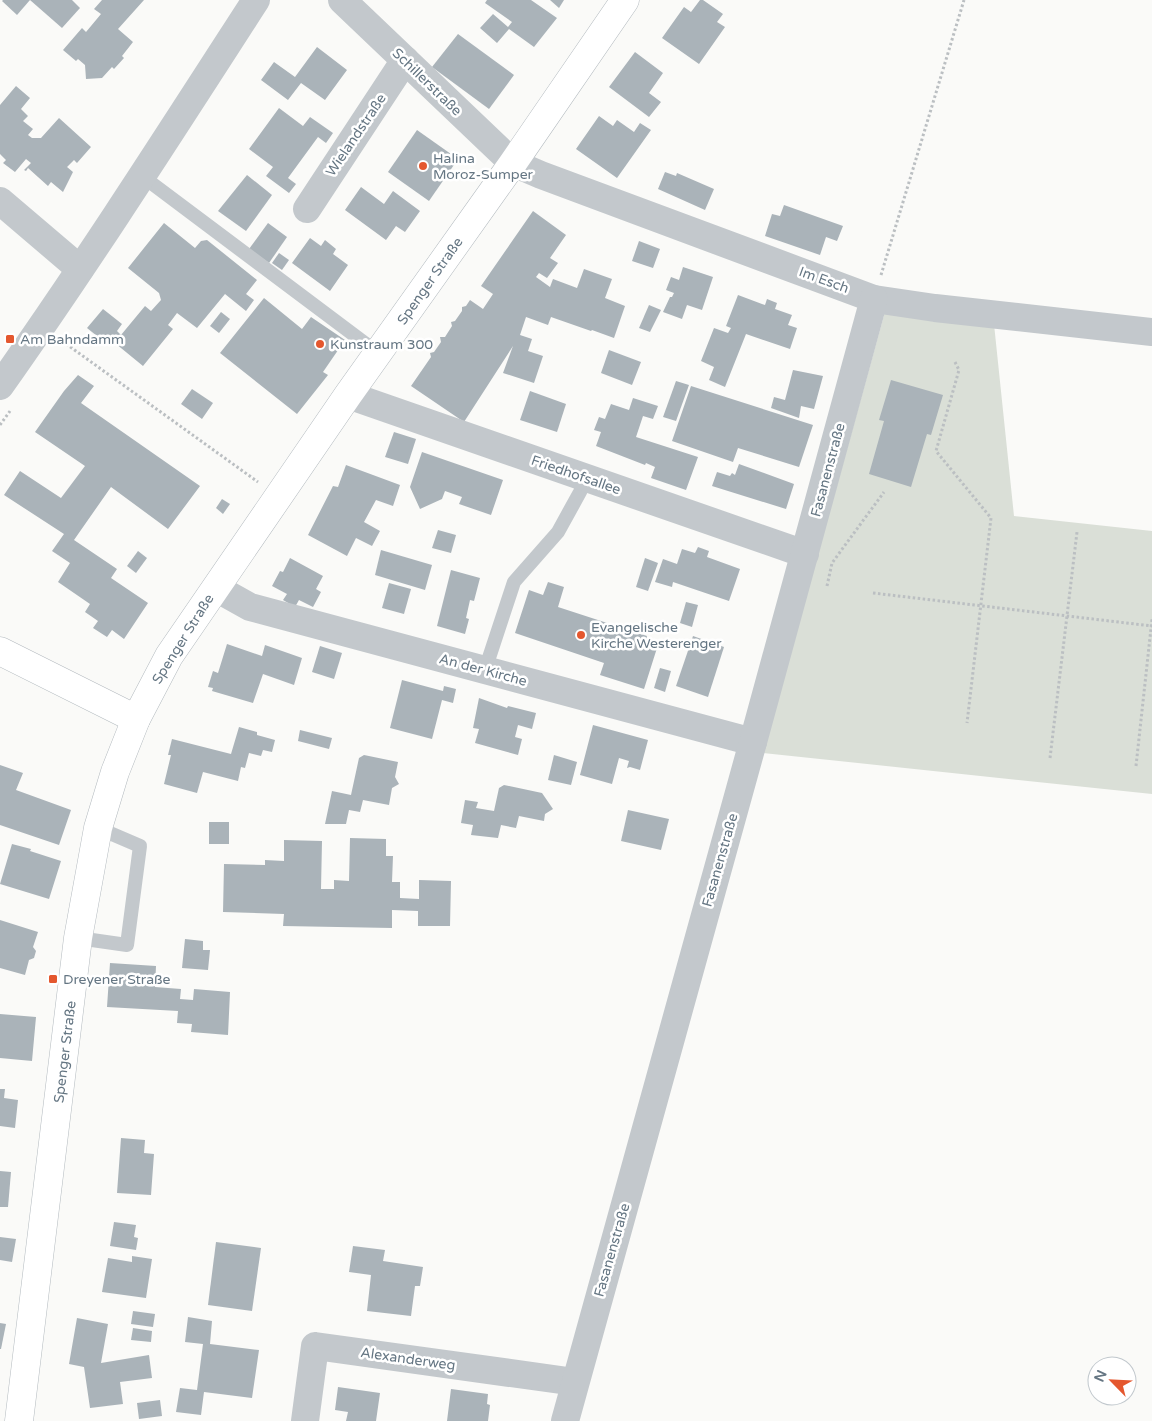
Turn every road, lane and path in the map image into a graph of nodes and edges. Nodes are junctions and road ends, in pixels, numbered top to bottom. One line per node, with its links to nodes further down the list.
1 (256, 0): 7 (street)
2 (342, 0): 5 (street, Schillerstraße)
3 (625, 0): 6 (street, Spenger Straße)
4 (964, 0): 11 (path)
5 (405, 60): 6 (street, Schillerstraße); 9 (street, Wielandstraße)
6 (513, 163): 11 (street, Im Esch); 14 (street, Spenger Straße)
7 (142, 176): 10 (street); 14 (lane)
8 (0, 201): 10 (street)
9 (307, 209)
10 (80, 269): 12 (street)
11 (874, 299): 13 (street, Im Esch); 22 (street, Fasanenstraße)
12 (40, 329): 16 (street); 20 (path)
13 (1152, 332)
14 (378, 353): 17 (street, Spenger Straße)
15 (955, 362): 26 (path)
16 (0, 386)
17 (348, 395): 18 (street, Friedhofsallee); 20 (street, Spenger Straße)
18 (586, 478): 22 (street, Friedhofsallee); 31 (lane)
19 (884, 492): 23 (path)
20 (278, 497): 24 (street, Spenger Straße)
21 (1077, 532): 27 (path)
22 (805, 554): 34 (street, Fasanenstraße)
23 (827, 586)
24 (216, 588): 31 (street, An der Kirche); 32 (street, Spenger Straße)
25 (873, 593): 26 (path)
26 (981, 607): 27 (path); 33 (path)
27 (1066, 617): 29 (path); 35 (path)
28 (1152, 619): 29 (path)
29 (1152, 626): 36 (path)
30 (0, 651): 32 (street)
31 (485, 670): 34 (street, An der Kirche)
32 (136, 719): 37 (street, Spenger Straße)
33 (967, 723)
34 (753, 742): 39 (street, Fasanenstraße)
35 (1050, 758)
36 (1136, 766)
37 (98, 828): 38 (street, Spenger Straße); 38 (lane)
38 (78, 938): 40 (street, Spenger Straße)
39 (575, 1382): 41 (street, Alexanderweg); 42 (street, Fasanenstraße)
40 (19, 1421)
41 (305, 1421)
42 (565, 1421)

